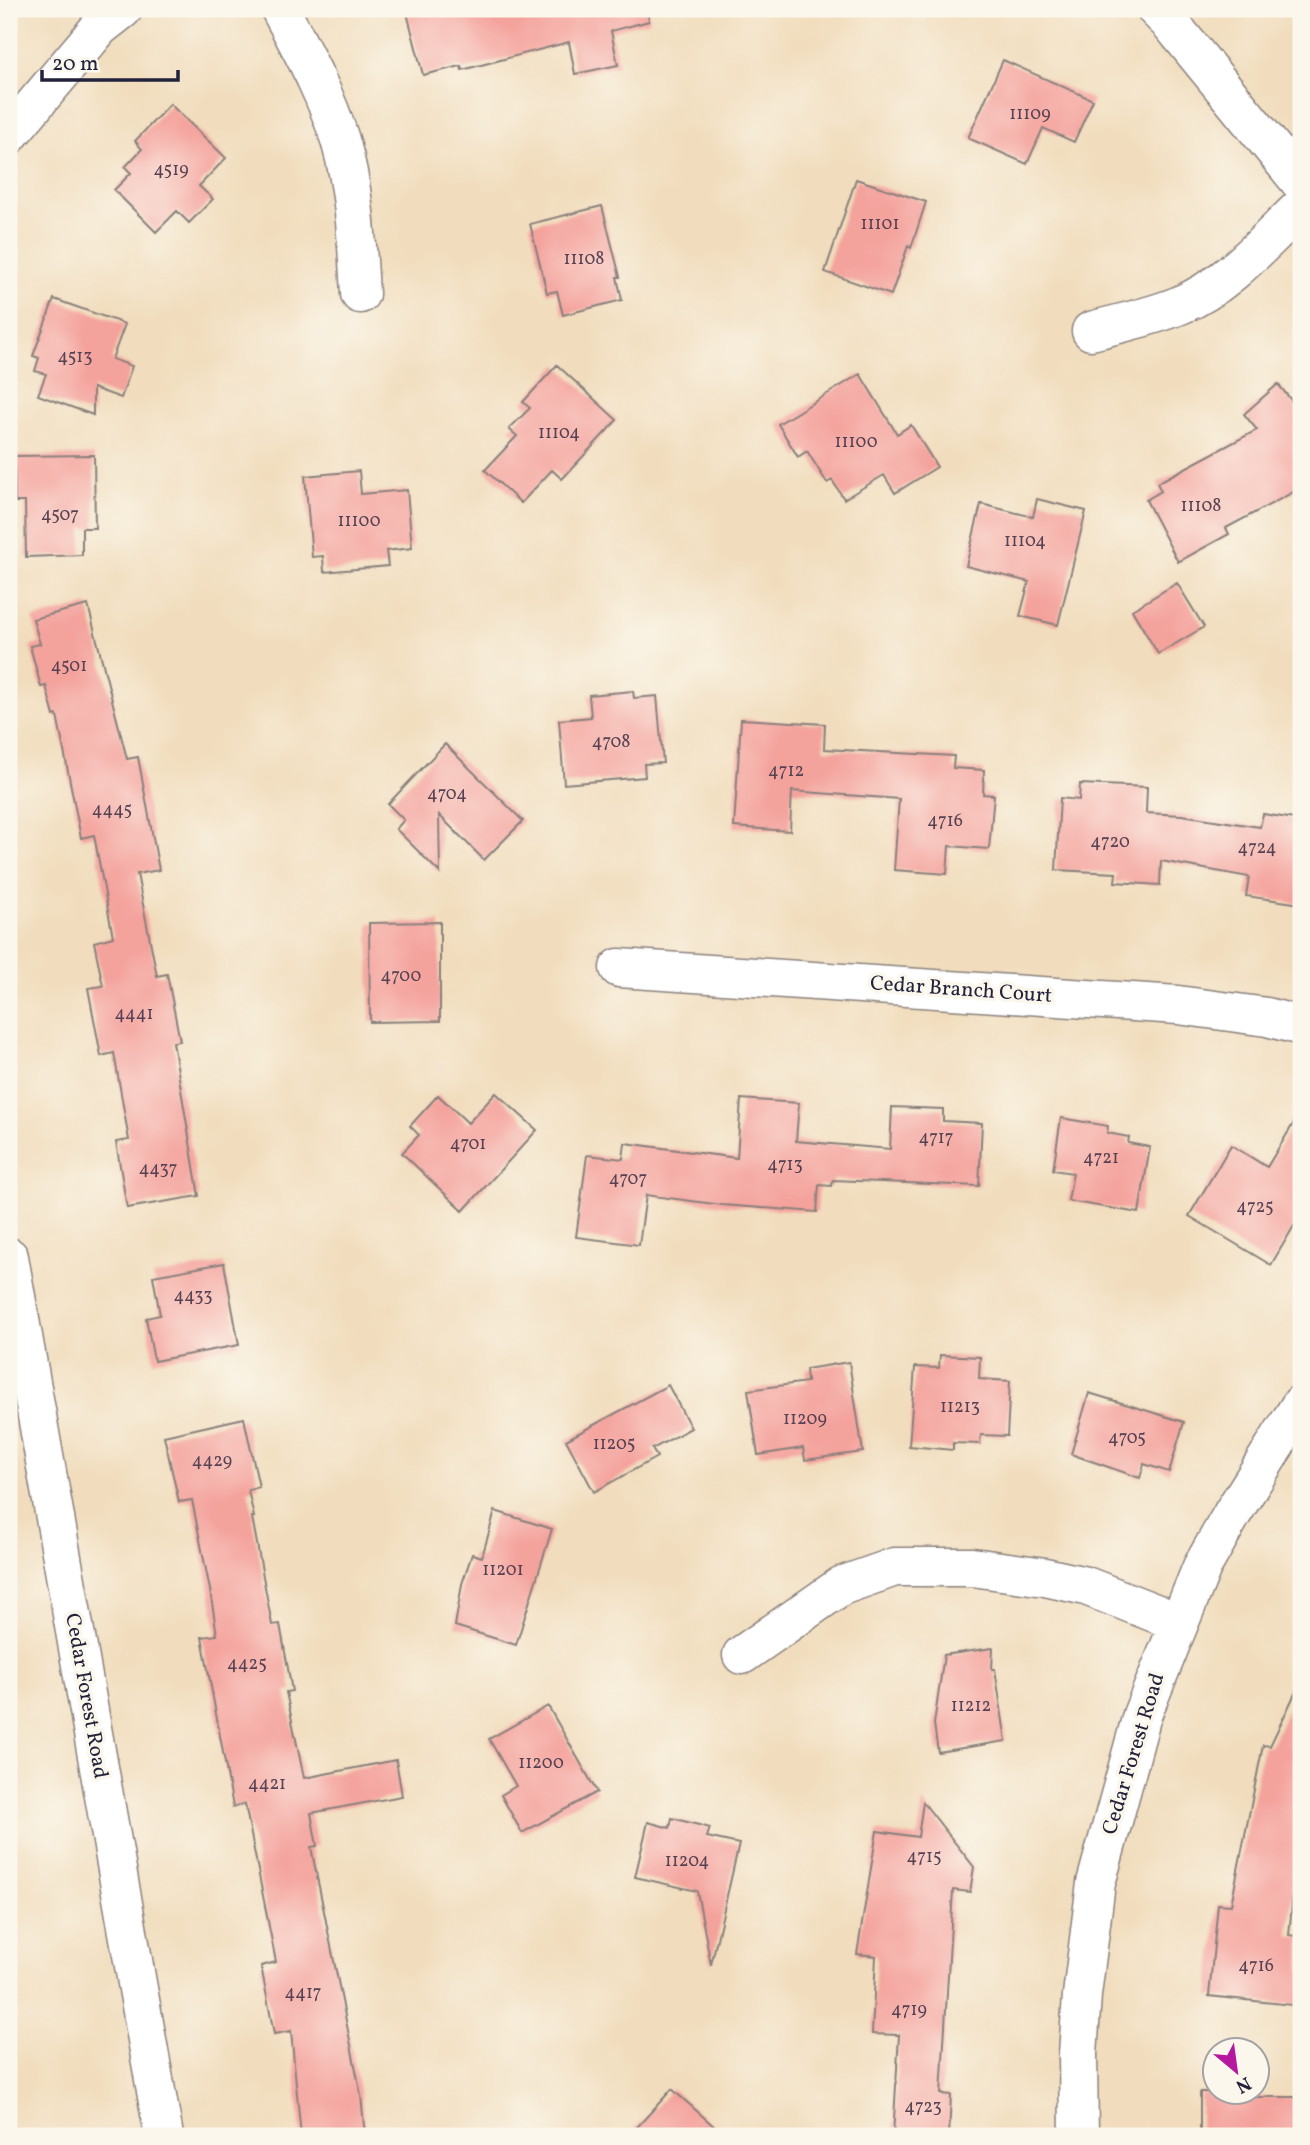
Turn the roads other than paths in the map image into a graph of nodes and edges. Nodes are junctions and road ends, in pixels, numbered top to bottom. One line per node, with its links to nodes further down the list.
1 (123, 9): 4 (street)
2 (280, 9): 7 (street)
3 (1156, 9): 5 (street)
4 (9, 135)
5 (1301, 184)
6 (1301, 207): 8 (street)
7 (360, 294)
8 (1091, 331)
9 (619, 968): 10 (street, Cedar Branch Court)
10 (1301, 1026)
11 (9, 1257): 15 (street, Cedar Forest Road)
12 (1301, 1404): 13 (street, Cedar Forest Road)
13 (1178, 1622): 14 (street); 16 (street, Cedar Forest Road)
14 (742, 1655)
15 (164, 2136)
16 (1079, 2136)

